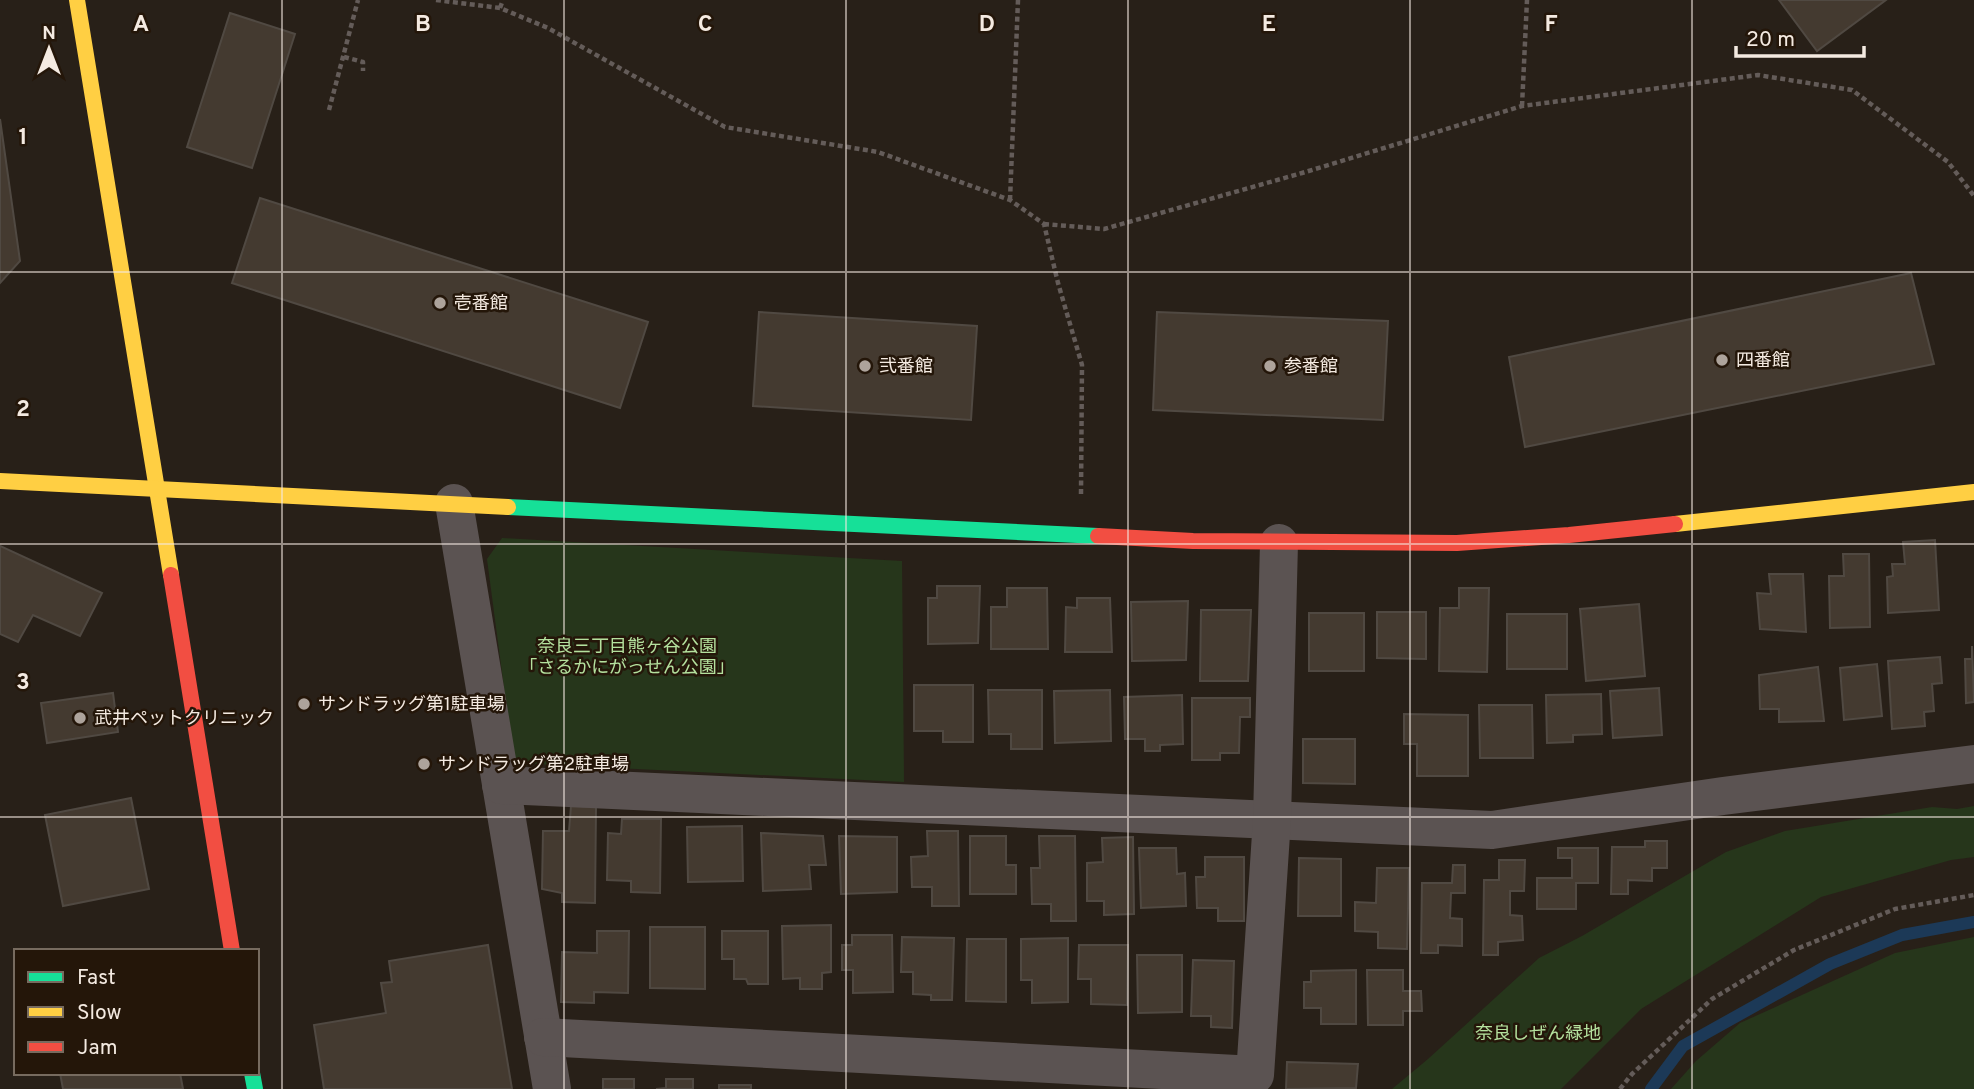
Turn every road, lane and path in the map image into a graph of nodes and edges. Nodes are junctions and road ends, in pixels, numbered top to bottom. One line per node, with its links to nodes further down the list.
1 (77, 0): 16 (street)
2 (358, 0): 8 (path)
3 (436, 0): 7 (path)
4 (503, 0): 7 (path)
5 (1018, 0): 13 (path)
6 (1527, 0): 10 (path)
7 (500, 8): 13 (path)
8 (344, 57): 9 (path); 11 (path)
9 (363, 72)
10 (1522, 106): 12 (path); 14 (path)
11 (329, 110)
12 (1974, 196)
13 (1010, 200): 14 (path)
14 (1044, 224): 18 (path)
15 (0, 481): 16 (street)
16 (156, 489): 19 (street); 25 (street)
17 (1974, 492): 20 (street)
18 (1081, 500)
19 (454, 503): 20 (street); 22 (street)
20 (1279, 543): 23 (street)
21 (1974, 764): 23 (street)
22 (501, 785): 23 (street); 26 (street)
23 (1272, 819): 26 (street)
24 (1974, 895): 28 (path)
25 (232, 949)
26 (543, 1037): 27 (street)
27 (552, 1089)
28 (1620, 1089)

